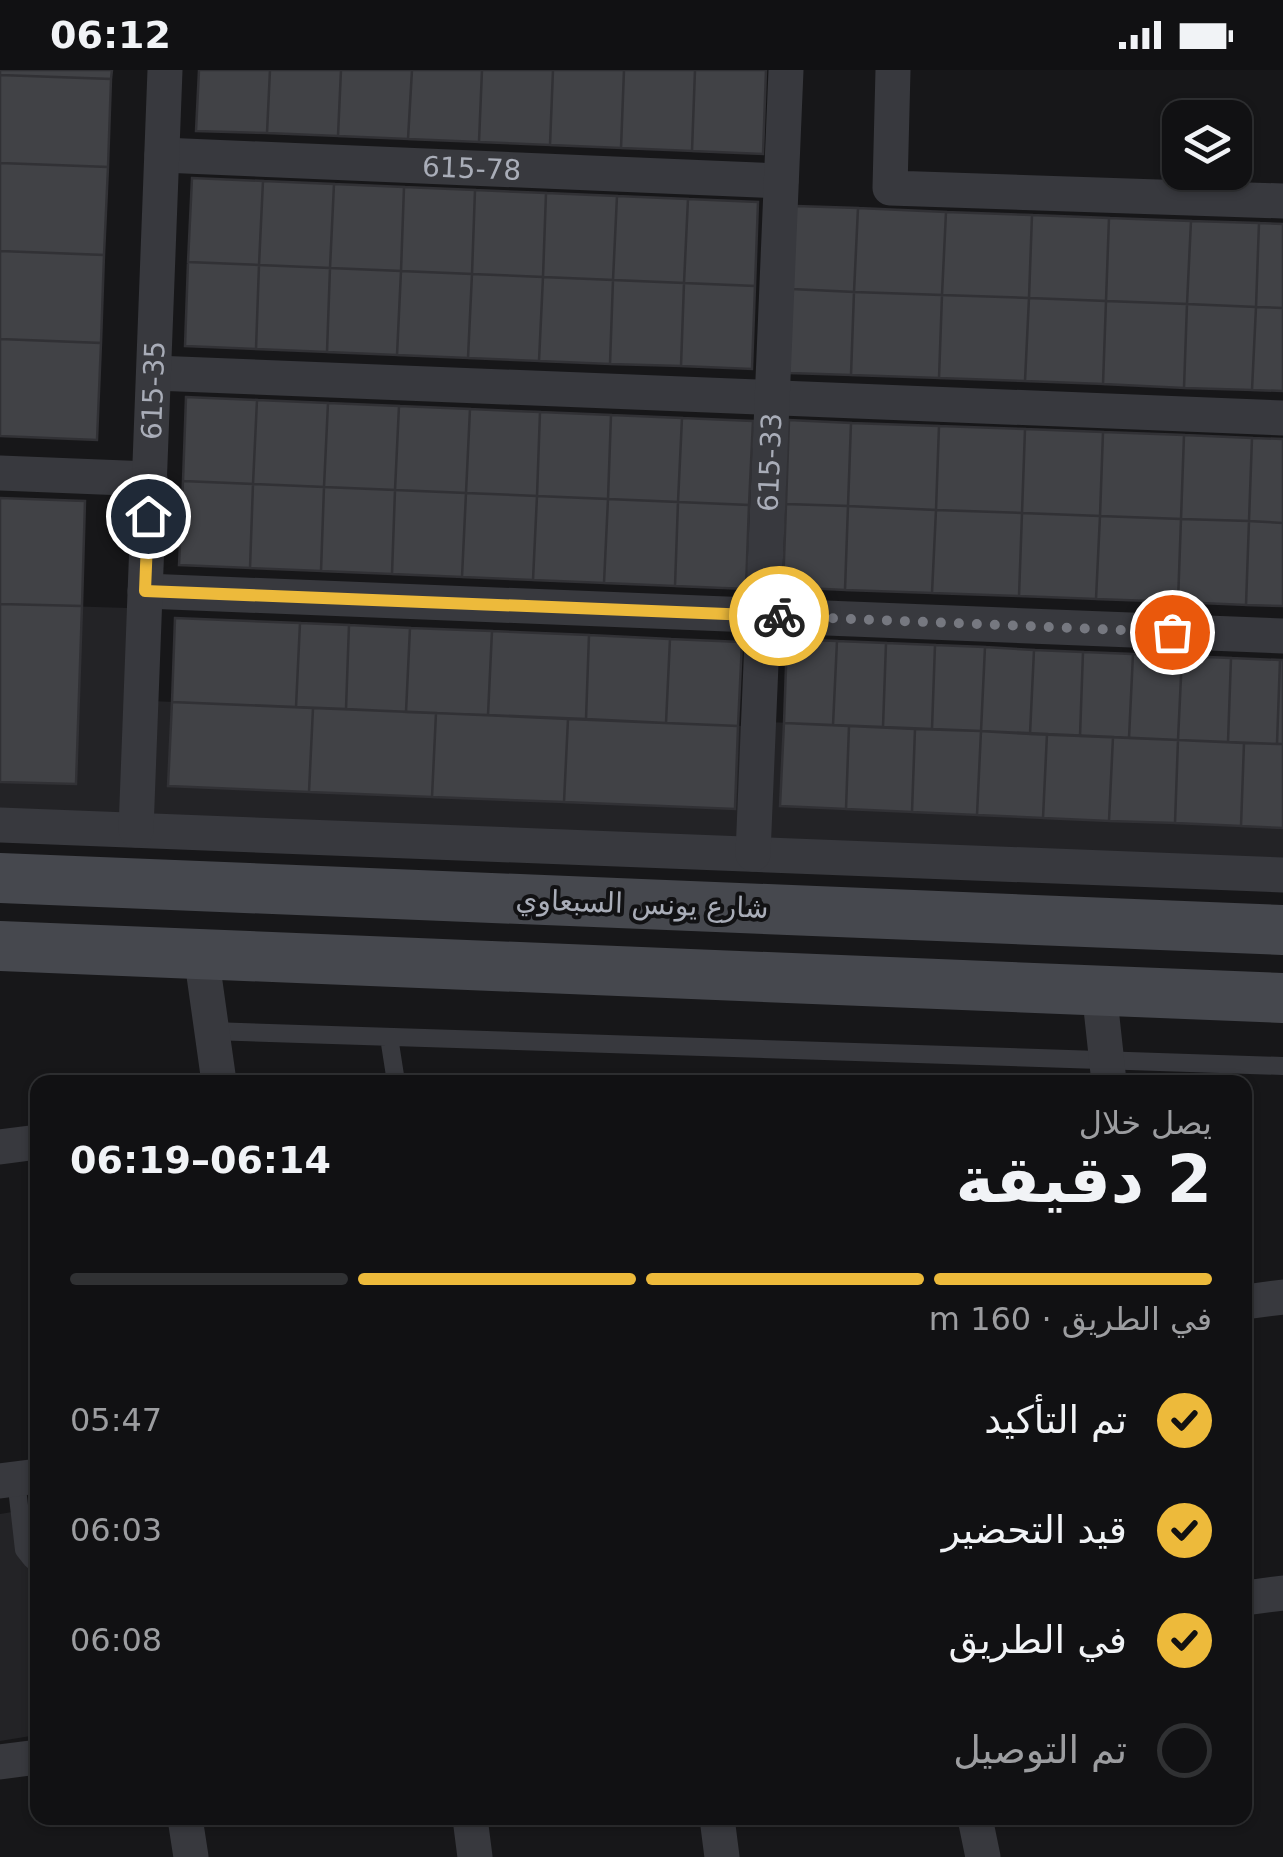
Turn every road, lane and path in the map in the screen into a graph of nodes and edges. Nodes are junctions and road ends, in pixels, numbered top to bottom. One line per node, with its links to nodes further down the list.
1 (165, 70): 4 (street, 615-35)
2 (786, 70): 5 (street, 615-33)
3 (893, 70): 6 (street)
4 (162, 155): 5 (street, 615-78); 7 (street, 615-35)
5 (781, 181): 8 (street, 615-33)
6 (1283, 202)
7 (154, 373): 8 (street); 11 (street, 615-35)
8 (770, 398): 9 (street); 13 (street, 615-33)
9 (1283, 418)
10 (0, 473): 11 (street)
11 (150, 479): 12 (street, 615-35)
12 (145, 591): 13 (street); 16 (street, 615-35)
13 (762, 615): 14 (street); 17 (street, 615-33)
14 (1283, 636)
15 (0, 824): 16 (street)
16 (136, 830): 17 (street)
17 (753, 854): 18 (street)
18 (1283, 875)
19 (0, 878): 20 (main road, شارع يونس السبعاوي)
20 (1283, 930)
21 (0, 946): 22 (main road)
22 (201, 954): 23 (main road); 25 (street)
23 (1099, 990): 24 (main road); 28 (street)
24 (1283, 998)
25 (211, 1031): 26 (lane); 29 (street)
26 (389, 1036): 28 (lane); 30 (lane)
27 (1283, 1066): 28 (lane)
28 (1108, 1072)
29 (217, 1075)
30 (395, 1075)
31 (30, 1143): 32 (street)
32 (0, 1147)
33 (1283, 1297): 34 (street)
34 (1252, 1301)
35 (18, 1478): 36 (lane)
36 (30, 1558)
37 (1283, 1593): 38 (street)
38 (1252, 1597)
39 (30, 1757): 40 (street)
40 (0, 1762)
41 (186, 1825): 45 (street)
42 (471, 1825): 46 (street)
43 (718, 1825): 47 (street)
44 (976, 1825): 48 (street)
45 (191, 1857)
46 (475, 1857)
47 (722, 1857)
48 (983, 1857)

